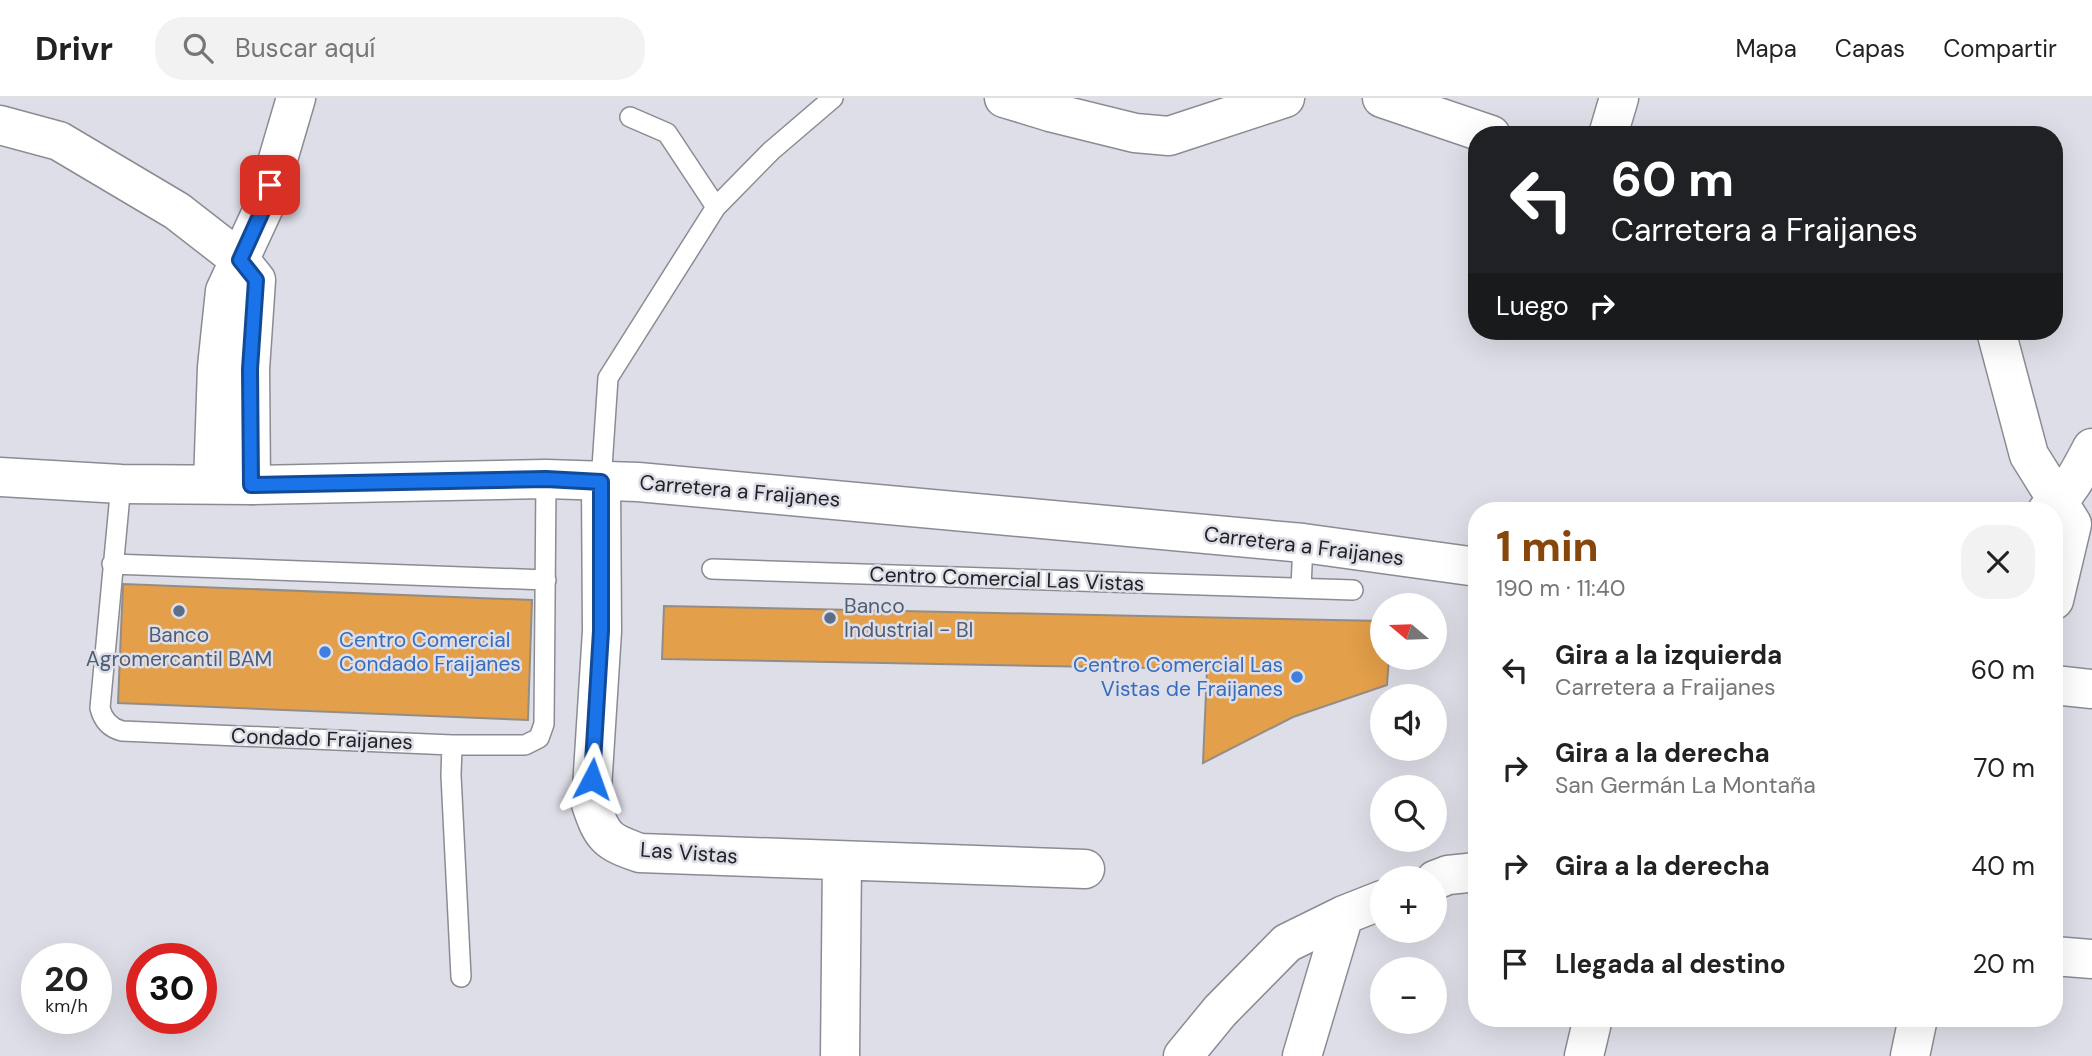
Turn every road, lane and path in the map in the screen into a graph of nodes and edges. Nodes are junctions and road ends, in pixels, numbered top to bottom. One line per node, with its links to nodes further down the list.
1 (296, 98): 13 (street)
2 (833, 98): 12 (lane)
3 (1004, 98): 7 (street)
4 (1285, 98): 7 (street)
5 (1382, 98): 11 (street)
6 (1619, 98): 10 (street)
7 (1051, 105)
8 (630, 117): 12 (lane)
9 (0, 125): 13 (street)
10 (1611, 126)
11 (1468, 127)
12 (716, 207): 18 (lane)
13 (240, 260): 20 (street); 21 (street)
14 (1998, 340): 22 (street)
15 (2092, 448): 23 (street)
16 (0, 477): 19 (street, Carretera a Fraijanes)
17 (546, 479): 18 (street, Carretera a Fraijanes); 21 (street, Carretera a Fraijanes); 30 (lane, Condado Fraijanes)
18 (601, 482): 25 (street, Carretera a Fraijanes); 36 (street, Las Vistas)
19 (121, 484): 20 (street, Carretera a Fraijanes); 27 (lane, Condado Fraijanes)
20 (213, 484): 21 (street, Carretera a Fraijanes)
21 (251, 485)
22 (2050, 502)
23 (2056, 502)
24 (2063, 516): 26 (street)
25 (1303, 543): 28 (street, Carretera a Fraijanes); 31 (lane)
26 (2063, 562)
27 (112, 564): 30 (lane); 35 (lane, Condado Fraijanes)
28 (1468, 566)
29 (712, 569): 31 (lane, Centro Comercial Las Vistas)
30 (546, 580): 35 (lane, Condado Fraijanes)
31 (1301, 588): 32 (lane, Centro Comercial Las Vistas)
32 (1353, 590)
33 (2063, 686): 34 (street)
34 (2092, 688)
35 (452, 745): 44 (lane)
36 (842, 861): 37 (street, Las Vistas); 47 (street)
37 (1085, 869)
38 (1468, 873): 39 (street)
39 (1447, 875)
40 (1370, 905): 41 (street)
41 (1344, 915): 48 (street); 49 (street)
42 (2063, 957): 43 (street)
43 (2092, 959)
44 (461, 977)
45 (1591, 1027): 50 (street)
46 (1916, 1027): 51 (street)
47 (839, 1056)
48 (1183, 1056)
49 (1302, 1056)
50 (1584, 1056)
51 (1910, 1056)

